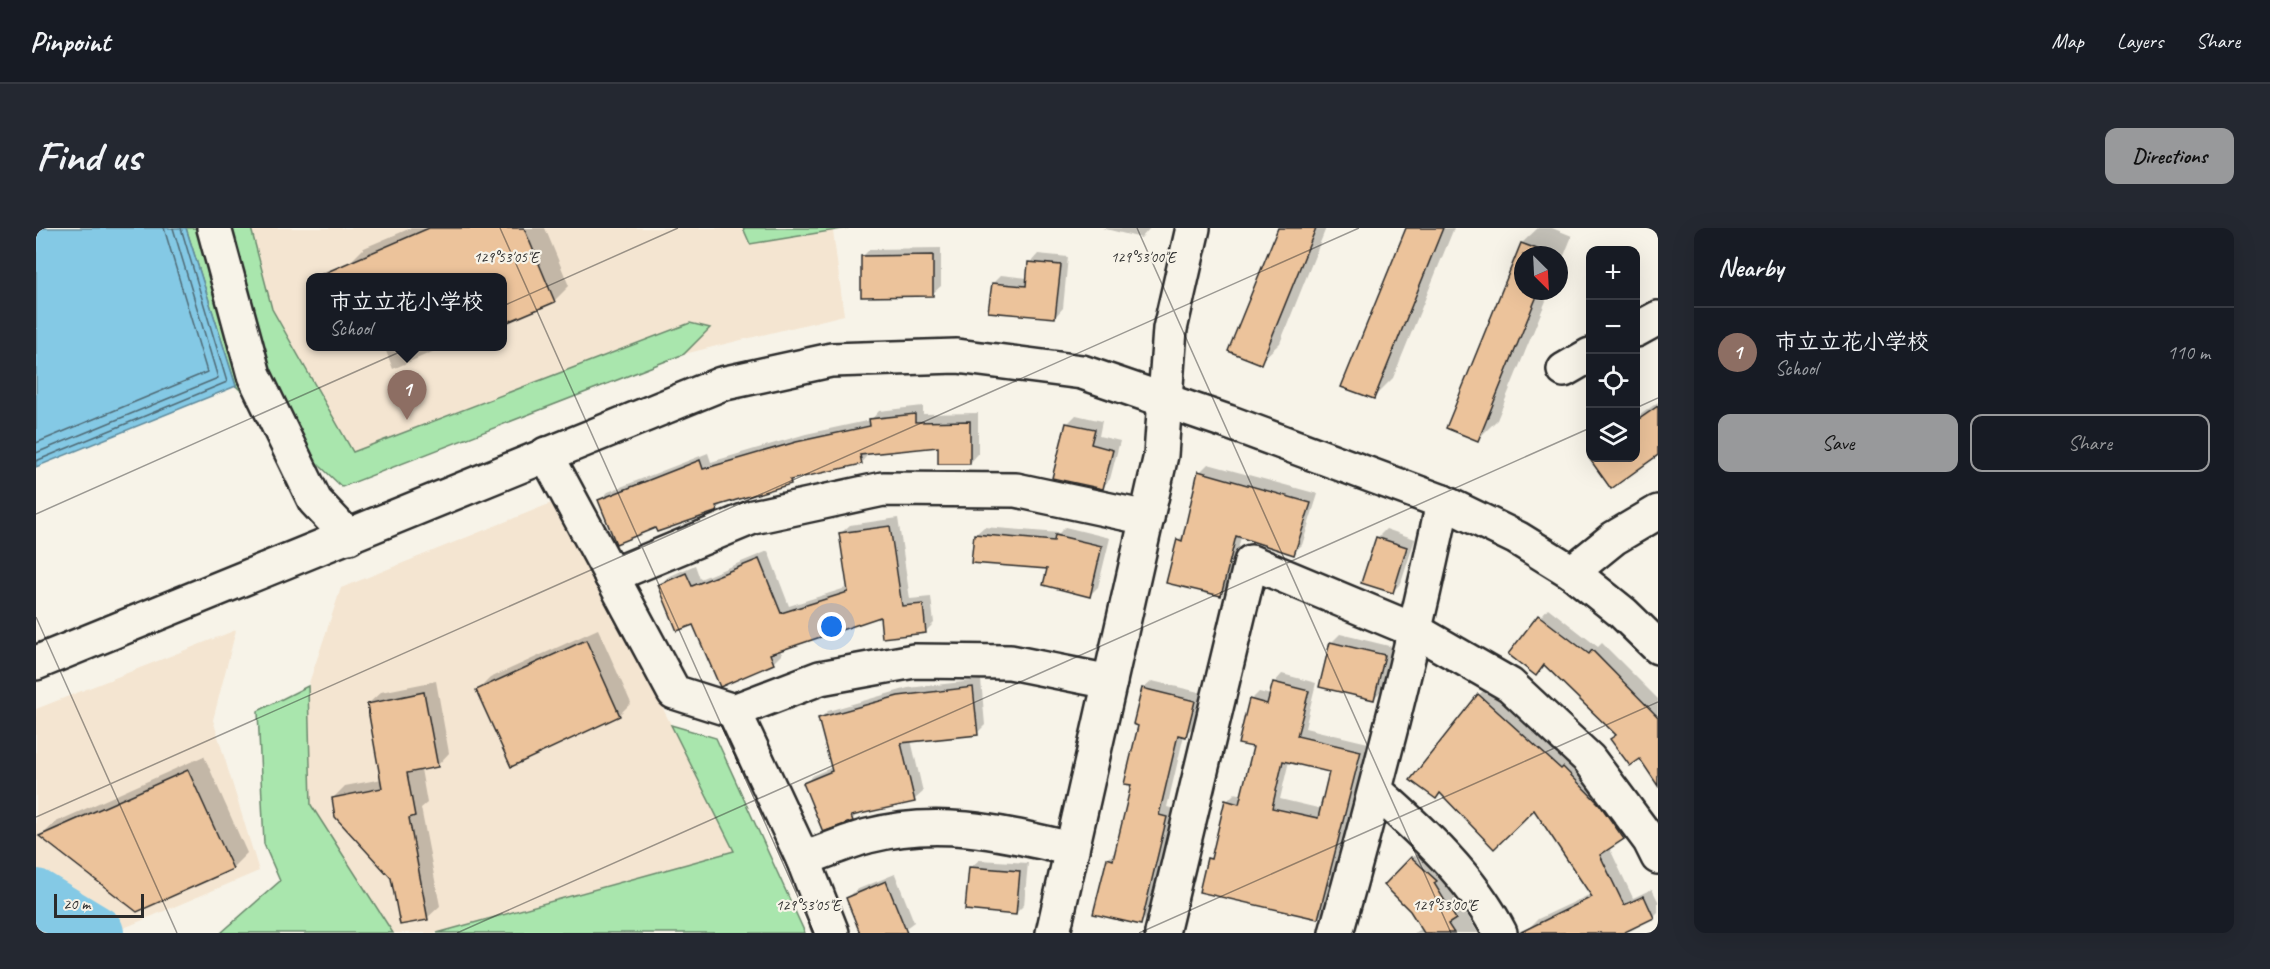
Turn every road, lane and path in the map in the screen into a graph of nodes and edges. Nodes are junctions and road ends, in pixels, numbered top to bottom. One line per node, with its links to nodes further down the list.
1 (214, 228): 10 (street)
2 (1193, 228): 5 (street)
3 (1658, 318): 4 (street)
4 (1640, 327)
5 (1165, 401): 6 (street); 7 (street); 9 (street)
6 (546, 454): 10 (street); 12 (street)
7 (1443, 502): 11 (street); 13 (street)
8 (1658, 512): 11 (street)
9 (1147, 518): 12 (street); 16 (street)
10 (350, 537): 15 (street)
11 (1572, 572): 14 (street)
12 (611, 576): 17 (street)
13 (1416, 631): 18 (street); 20 (street); 24 (street)
14 (1658, 647)
15 (36, 663)
16 (1110, 682): 17 (street); 19 (street)
17 (734, 711): 21 (street)
18 (1376, 791): 25 (street); 26 (street)
19 (1072, 849): 21 (street); 23 (street)
20 (1658, 857)
21 (803, 860): 22 (street)
22 (832, 933)
23 (1053, 933)
24 (1162, 933)
25 (1336, 933)
26 (1500, 933)

